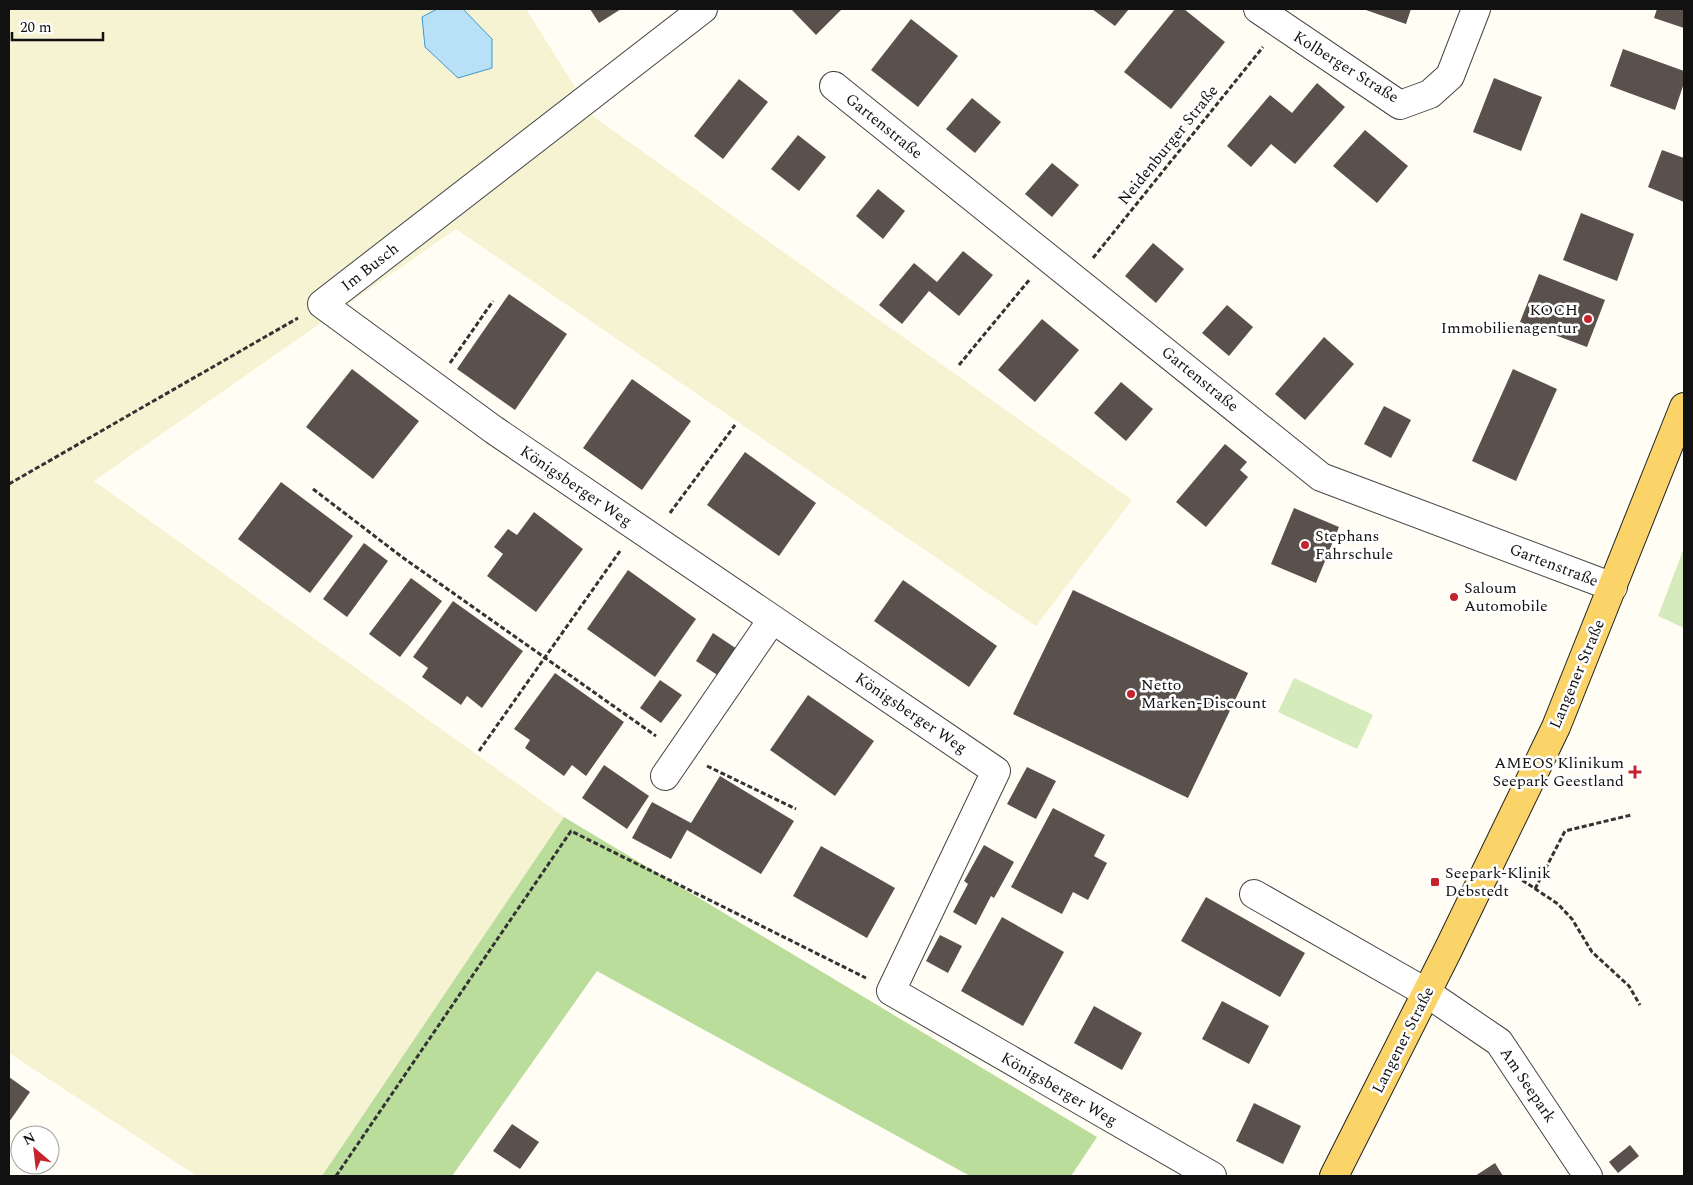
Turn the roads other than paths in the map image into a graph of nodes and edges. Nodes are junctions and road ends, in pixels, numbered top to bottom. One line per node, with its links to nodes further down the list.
1 (704, 9): 5 (street, Im Busch)
2 (1258, 9): 3 (street, Kolberger Straße)
3 (1476, 9)
4 (834, 86): 7 (street, Gartenstraße)
5 (322, 304): 8 (street, Königsberger Weg)
6 (1684, 407): 7 (main road, Langener Straße)
7 (1613, 587): 11 (main road, Langener Straße)
8 (772, 620): 9 (street); 12 (street, Königsberger Weg)
9 (665, 776)
10 (1254, 894): 11 (street, Am Seepark)
11 (1427, 993): 13 (main road, Langener Straße); 14 (street, Am Seepark)
12 (1212, 1176)
13 (1334, 1176)
14 (1588, 1176)

